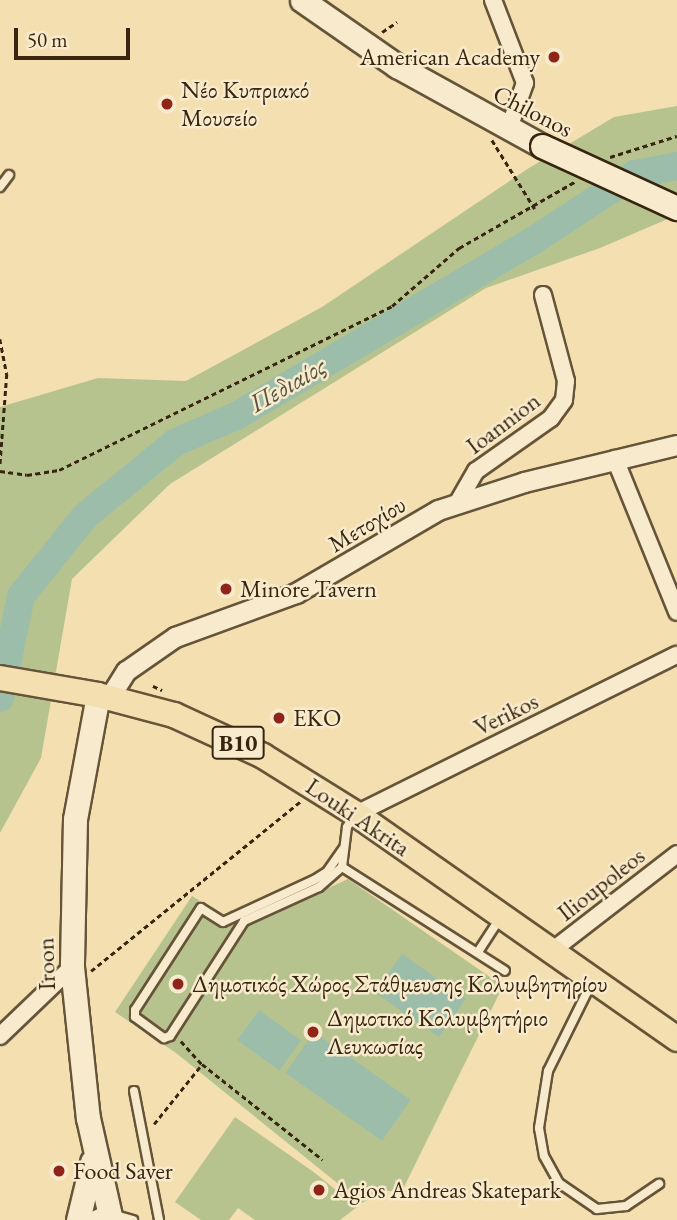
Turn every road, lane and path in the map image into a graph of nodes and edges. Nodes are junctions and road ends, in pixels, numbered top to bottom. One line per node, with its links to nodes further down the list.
1 (302, 0): 5 (main road, Chilonos)
2 (493, 0): 5 (street)
3 (397, 22): 4 (path)
4 (375, 37)
5 (503, 125): 11 (main road, Chilonos, bridge); 12 (path)
6 (677, 136): 7 (path)
7 (608, 158)
8 (9, 175): 10 (lane)
9 (581, 178): 12 (path)
10 (0, 187)
11 (677, 208)
12 (535, 209): 17 (path)
13 (542, 295): 18 (street, Ioannion)
14 (0, 339): 17 (path)
15 (677, 445): 16 (street, Μετοχίου)
16 (615, 460): 18 (street, Μετοχίου); 19 (street)
17 (0, 469)
18 (458, 502): 22 (street, Μετοχίου)
19 (677, 612)
20 (677, 655): 24 (street, Verikos)
21 (0, 678): 22 (main road, Louki Akrita / B10)
22 (103, 696): 24 (main road, Louki Akrita / B10); 31 (main road, Iroon)
23 (300, 802): 31 (path)
24 (356, 814): 25 (lane); 28 (main road, Louki Akrita / B10)
25 (342, 849): 27 (lane); 34 (lane)
26 (677, 854): 29 (street, Ilioupoleos)
27 (342, 867): 30 (lane); 34 (lane)
28 (502, 915): 29 (main road, Louki Akrita / B10); 30 (lane)
29 (553, 950): 33 (main road, Louki Akrita / B10)
30 (478, 952): 32 (lane)
31 (81, 969): 35 (street); 40 (main road, Iroon)
32 (505, 971)
33 (594, 979): 36 (main road, Louki Akrita / B10); 42 (lane)
34 (174, 1032): 37 (path)
35 (0, 1036)
36 (677, 1039)
37 (202, 1064): 39 (path); 41 (path)
38 (134, 1091): 39 (lane)
39 (143, 1138): 46 (lane)
40 (94, 1152): 43 (main road, Iroon); 44 (main road)
41 (323, 1160)
42 (659, 1184)
43 (104, 1218): 45 (lane)
44 (78, 1220)
45 (133, 1220)
46 (159, 1220)

